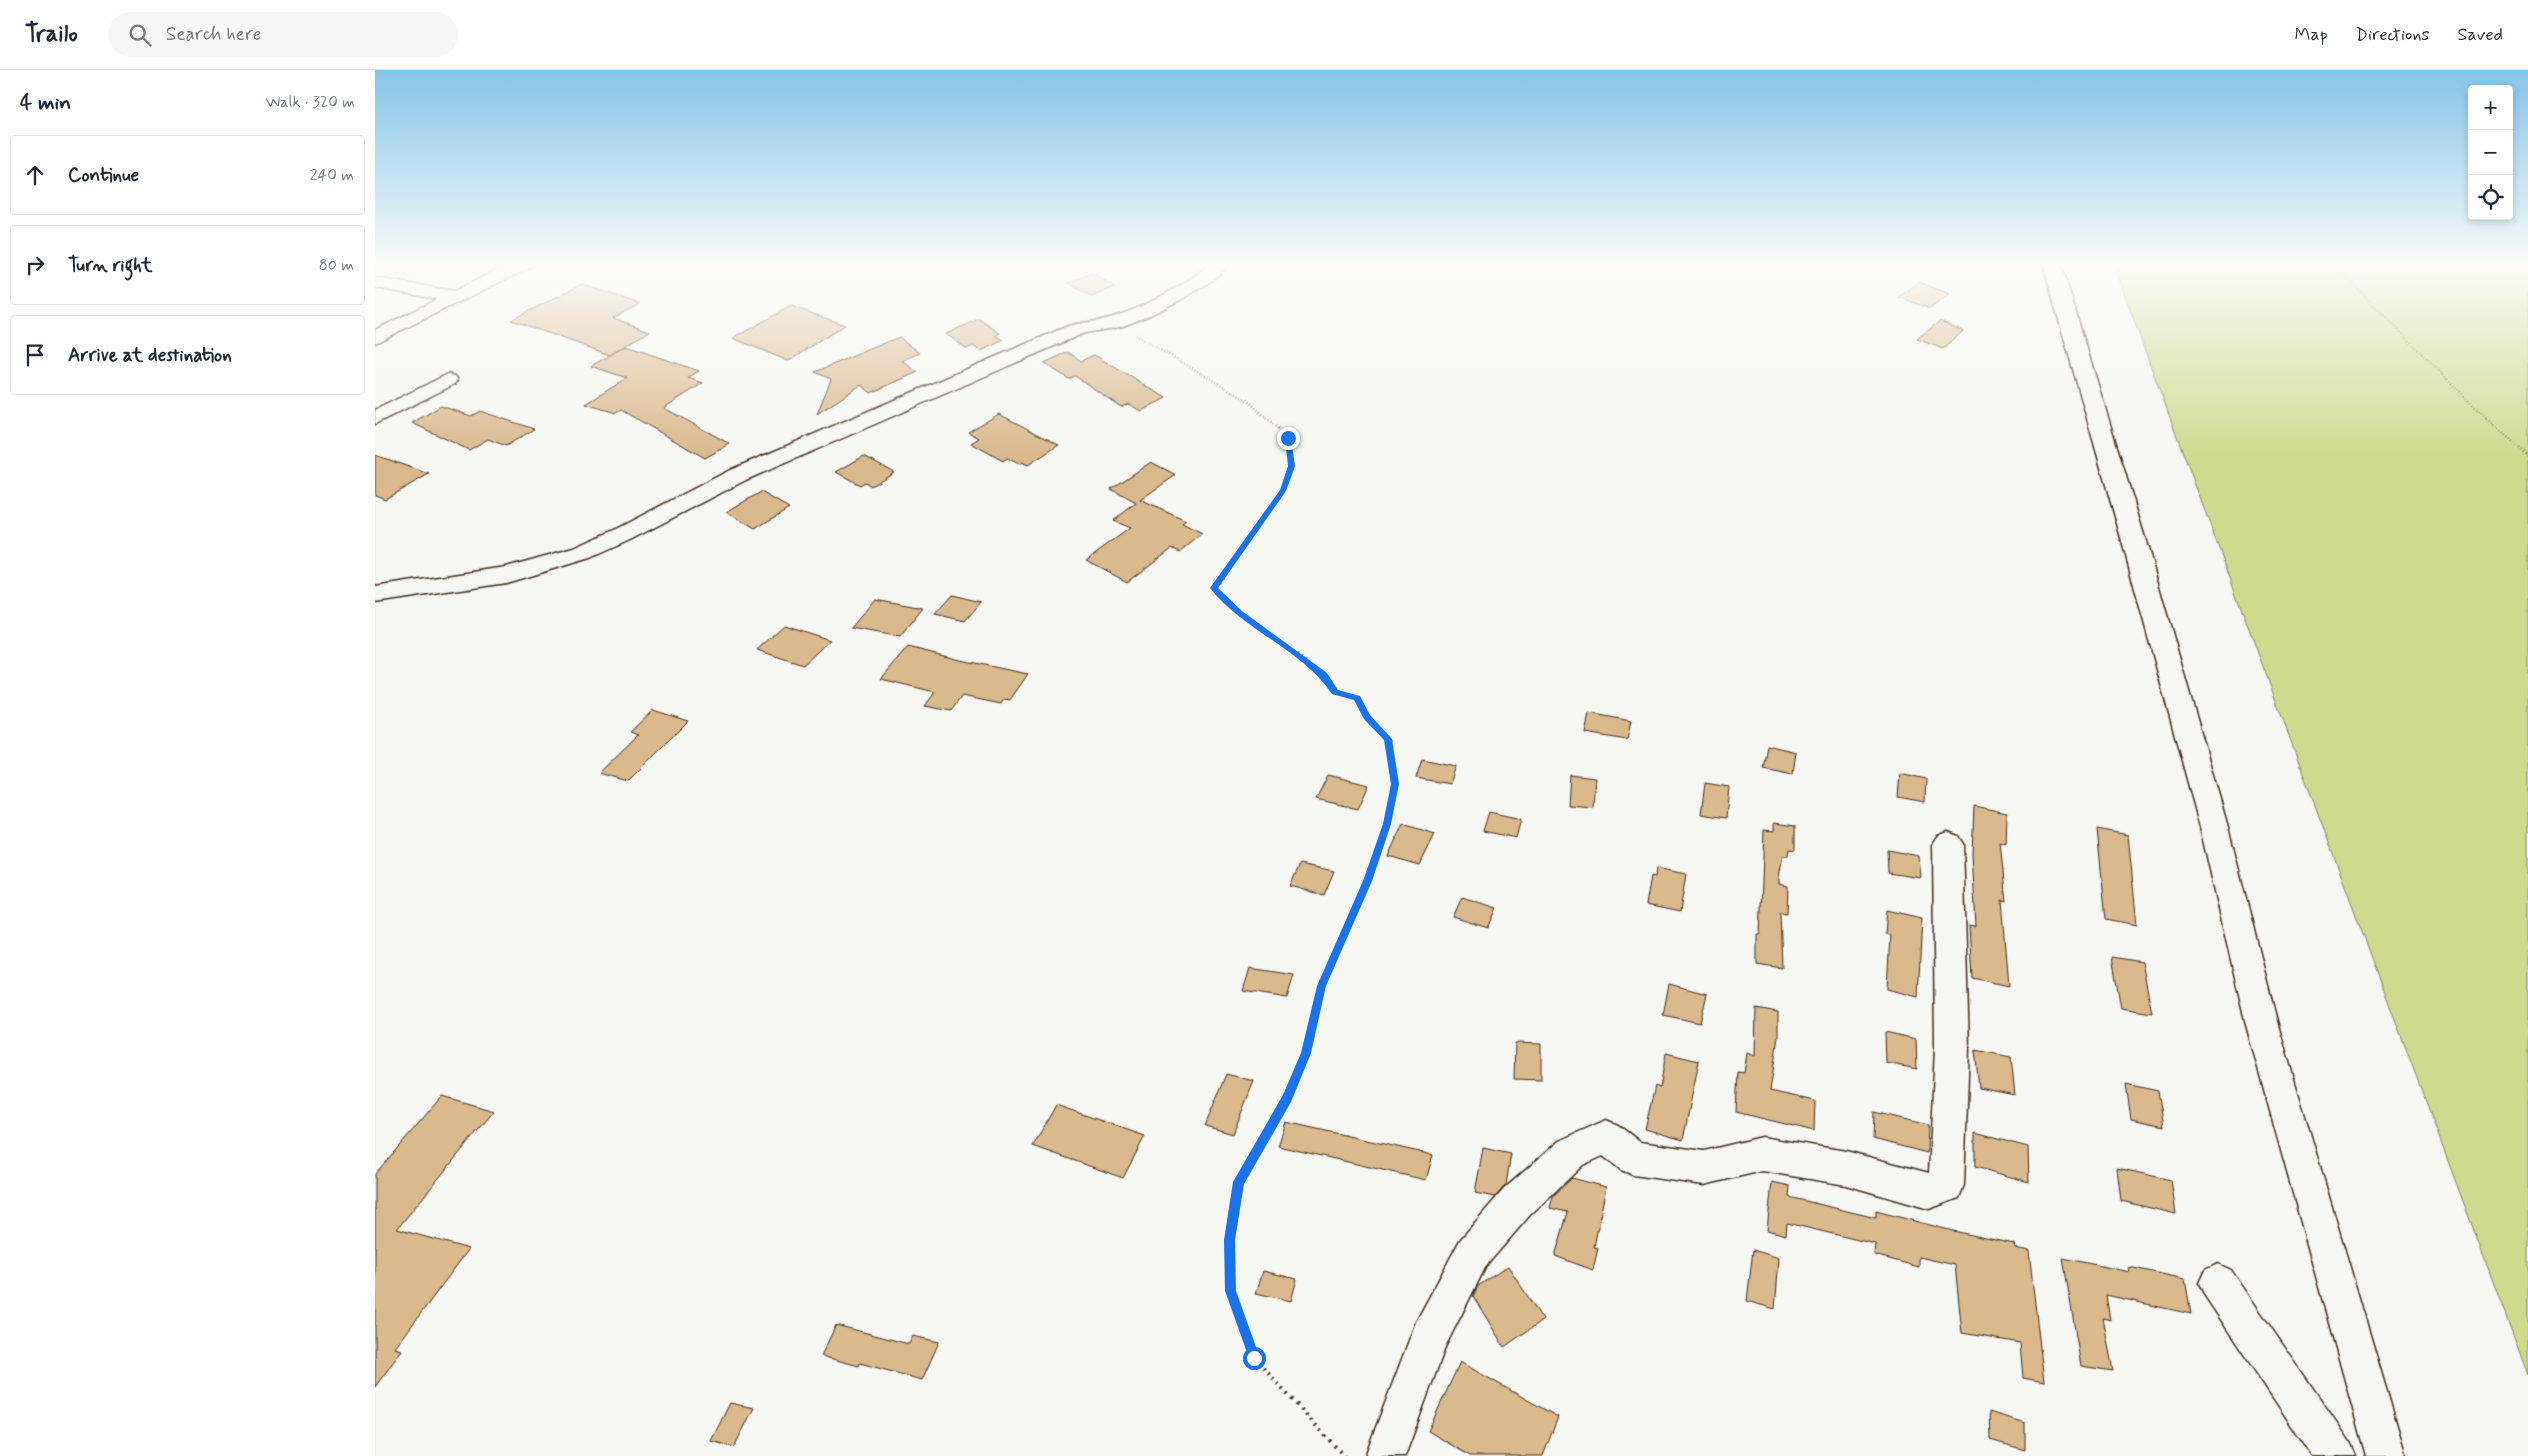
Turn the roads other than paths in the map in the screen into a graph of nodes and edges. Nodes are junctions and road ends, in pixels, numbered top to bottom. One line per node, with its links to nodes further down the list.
1 (392, 329): 4 (street)
2 (1079, 329): 7 (street)
3 (2070, 329): 12 (street)
4 (375, 337)
5 (448, 380): 6 (street)
6 (375, 418)
7 (375, 595)
8 (1948, 844): 10 (street)
9 (2218, 1283): 11 (street)
10 (1385, 1456)
11 (2336, 1456)
12 (2386, 1456)

